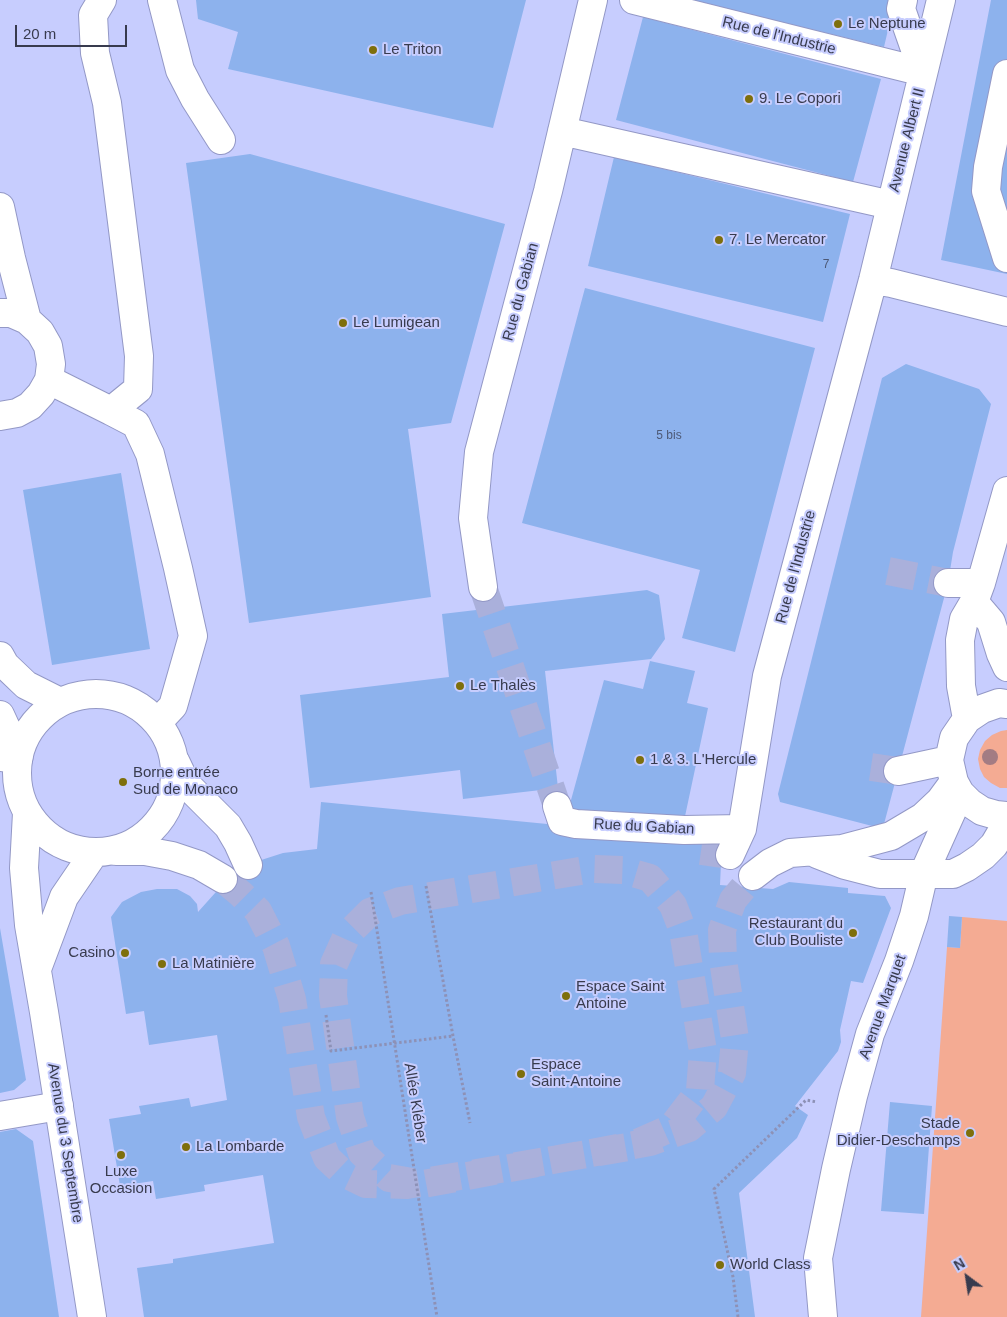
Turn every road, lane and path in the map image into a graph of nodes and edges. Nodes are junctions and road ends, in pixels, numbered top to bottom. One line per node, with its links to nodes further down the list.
1 (102, 0): 19 (street)
2 (162, 0): 10 (street)
3 (593, 0): 9 (street, Rue du Gabian)
4 (634, 0): 7 (street, Rue de l'Industrie)
5 (903, 0): 7 (street)
6 (941, 0): 7 (street, Avenue Albert II)
7 (923, 72): 11 (street, Avenue Albert II)
8 (1007, 74): 13 (street)
9 (562, 131): 11 (street); 23 (street, Rue du Gabian)
10 (222, 140)
11 (891, 205): 14 (street, Avenue Albert II)
12 (0, 207): 17 (street)
13 (1007, 258)
14 (873, 280): 15 (street); 40 (street, Rue de l'Industrie)
15 (1007, 312)
16 (0, 313): 17 (street)
17 (28, 320): 18 (street)
18 (49, 380): 19 (street); 20 (street)
19 (112, 411): 31 (street)
20 (5, 420)
21 (1007, 491): 24 (street)
22 (948, 583): 24 (street)
23 (483, 587)
24 (977, 592): 26 (street); 30 (street)
25 (0, 656): 27 (street)
26 (1007, 667)
27 (60, 702): 31 (street); 32 (street)
28 (1007, 704): 30 (street)
29 (0, 715): 32 (street)
30 (967, 719): 35 (street)
31 (158, 722): 33 (street)
32 (12, 757): 37 (street)
33 (176, 763): 41 (street); 43 (street)
34 (898, 771): 35 (street)
35 (955, 778): 38 (street); 42 (street); 44 (street, Avenue Marquet)
36 (557, 806): 40 (street, Rue du Gabian)
37 (27, 813): 41 (street); 48 (street, Avenue du 3 Septembre)
38 (1007, 816)
39 (1007, 823): 44 (street)
40 (742, 829): 42 (street, Rue de l'Industrie)
41 (105, 852): 45 (street); 48 (street, Avenue du 3 Septembre)
42 (813, 852): 44 (street)
43 (248, 865)
44 (924, 873): 59 (street, Avenue Marquet)
45 (223, 879)
46 (426, 886): 50 (path)
47 (370, 892): 51 (path, Allée Kléber)
48 (37, 970): 53 (street, Avenue du 3 Septembre)
49 (326, 1015): 51 (path)
50 (452, 1036): 51 (path); 55 (path)
51 (394, 1044): 57 (path, Allée Kléber)
52 (806, 1100): 58 (path)
53 (59, 1106): 54 (street); 56 (street, Avenue du 3 Septembre)
54 (0, 1116)
55 (470, 1123)
56 (92, 1317)
57 (437, 1317)
58 (738, 1317)
59 (823, 1317)

